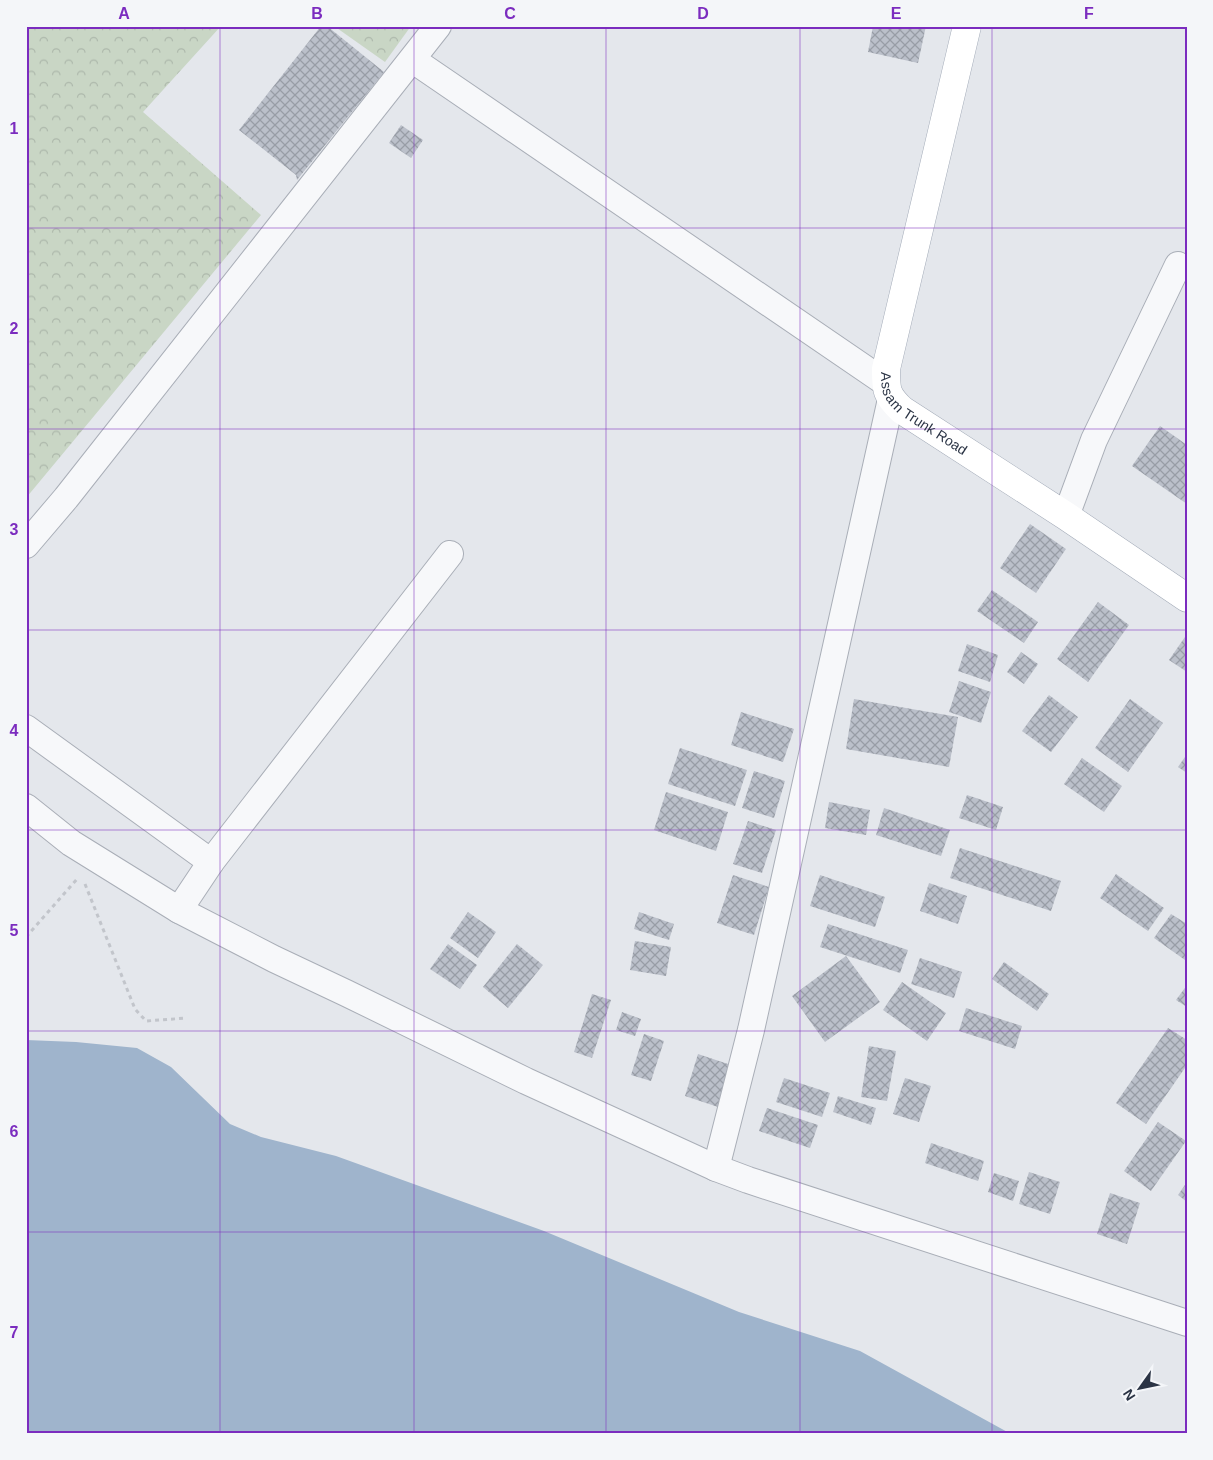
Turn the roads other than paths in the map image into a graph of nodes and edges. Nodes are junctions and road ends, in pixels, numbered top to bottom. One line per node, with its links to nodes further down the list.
1 (438, 26): 3 (street)
2 (967, 26): 5 (main road, Assam Trunk Road)
3 (412, 60): 5 (street); 7 (street)
4 (1178, 265): 6 (street)
5 (888, 391): 6 (main road, Assam Trunk Road); 14 (street)
6 (1066, 516): 9 (main road, Assam Trunk Road)
7 (26, 545)
8 (450, 554): 12 (street)
9 (1187, 598)
10 (26, 728): 12 (street)
11 (26, 807): 13 (street)
12 (211, 862): 13 (street)
13 (179, 910): 14 (street)
14 (716, 1168): 15 (street)
15 (1187, 1323)

